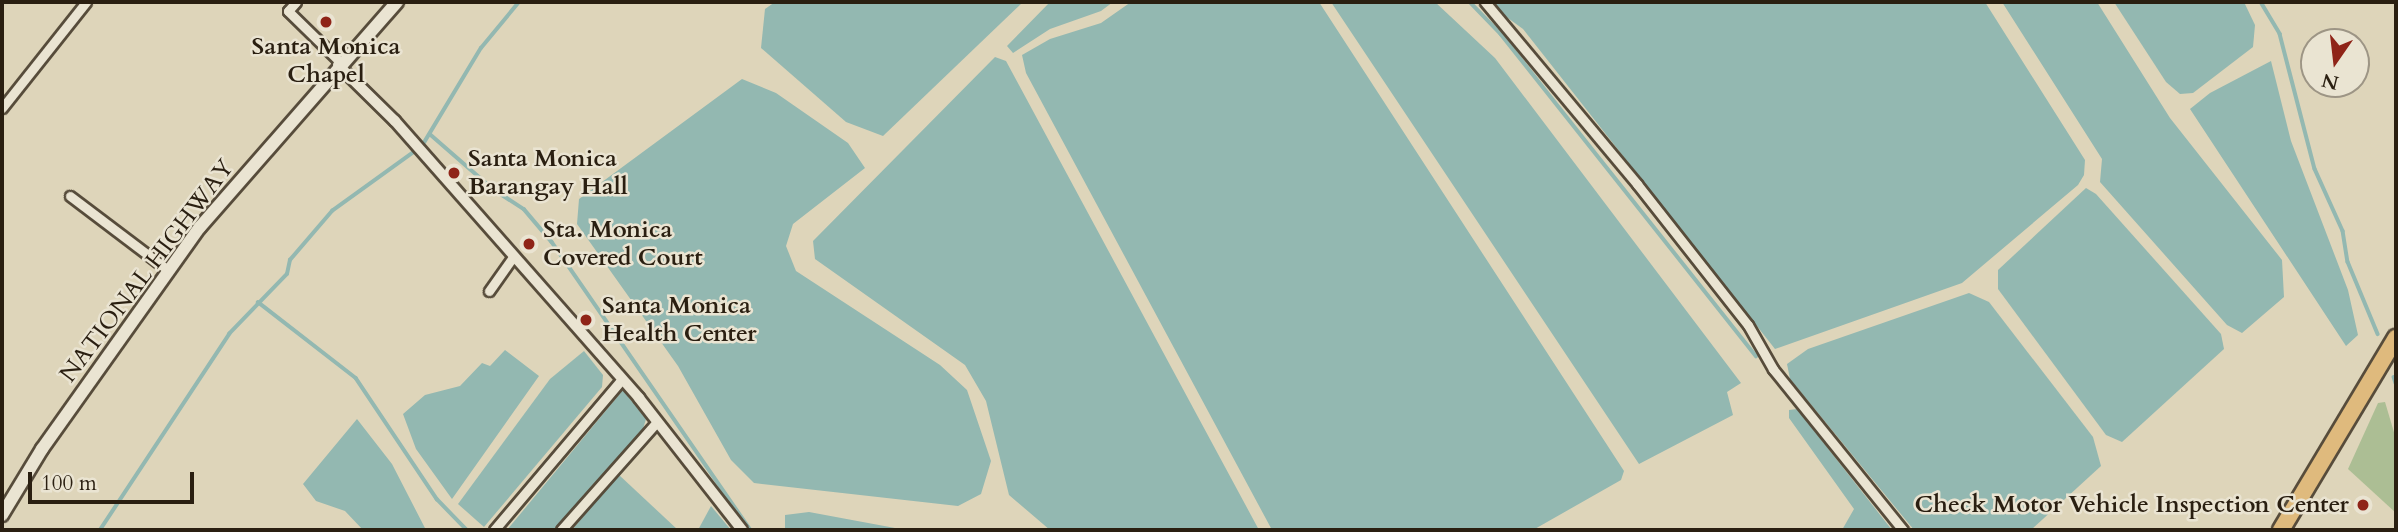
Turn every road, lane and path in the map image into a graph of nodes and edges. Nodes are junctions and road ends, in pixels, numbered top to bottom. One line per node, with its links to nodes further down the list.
1 (86, 2): 6 (street)
2 (296, 2): 5 (street)
3 (397, 2): 5 (main road, NATIONAL HIGHWAY)
4 (1485, 2): 18 (street)
5 (339, 64): 8 (street); 9 (main road, NATIONAL HIGHWAY)
6 (2, 108)
7 (70, 196): 9 (street)
8 (513, 257): 10 (street); 12 (street)
9 (168, 270): 14 (main road, NATIONAL HIGHWAY)
10 (489, 291)
11 (2396, 338): 19 (highway)
12 (622, 379): 13 (street); 15 (street)
13 (656, 423): 16 (street); 17 (street)
14 (2, 514)
15 (494, 530)
16 (561, 530)
17 (742, 530)
18 (1903, 530)
19 (2281, 530)

